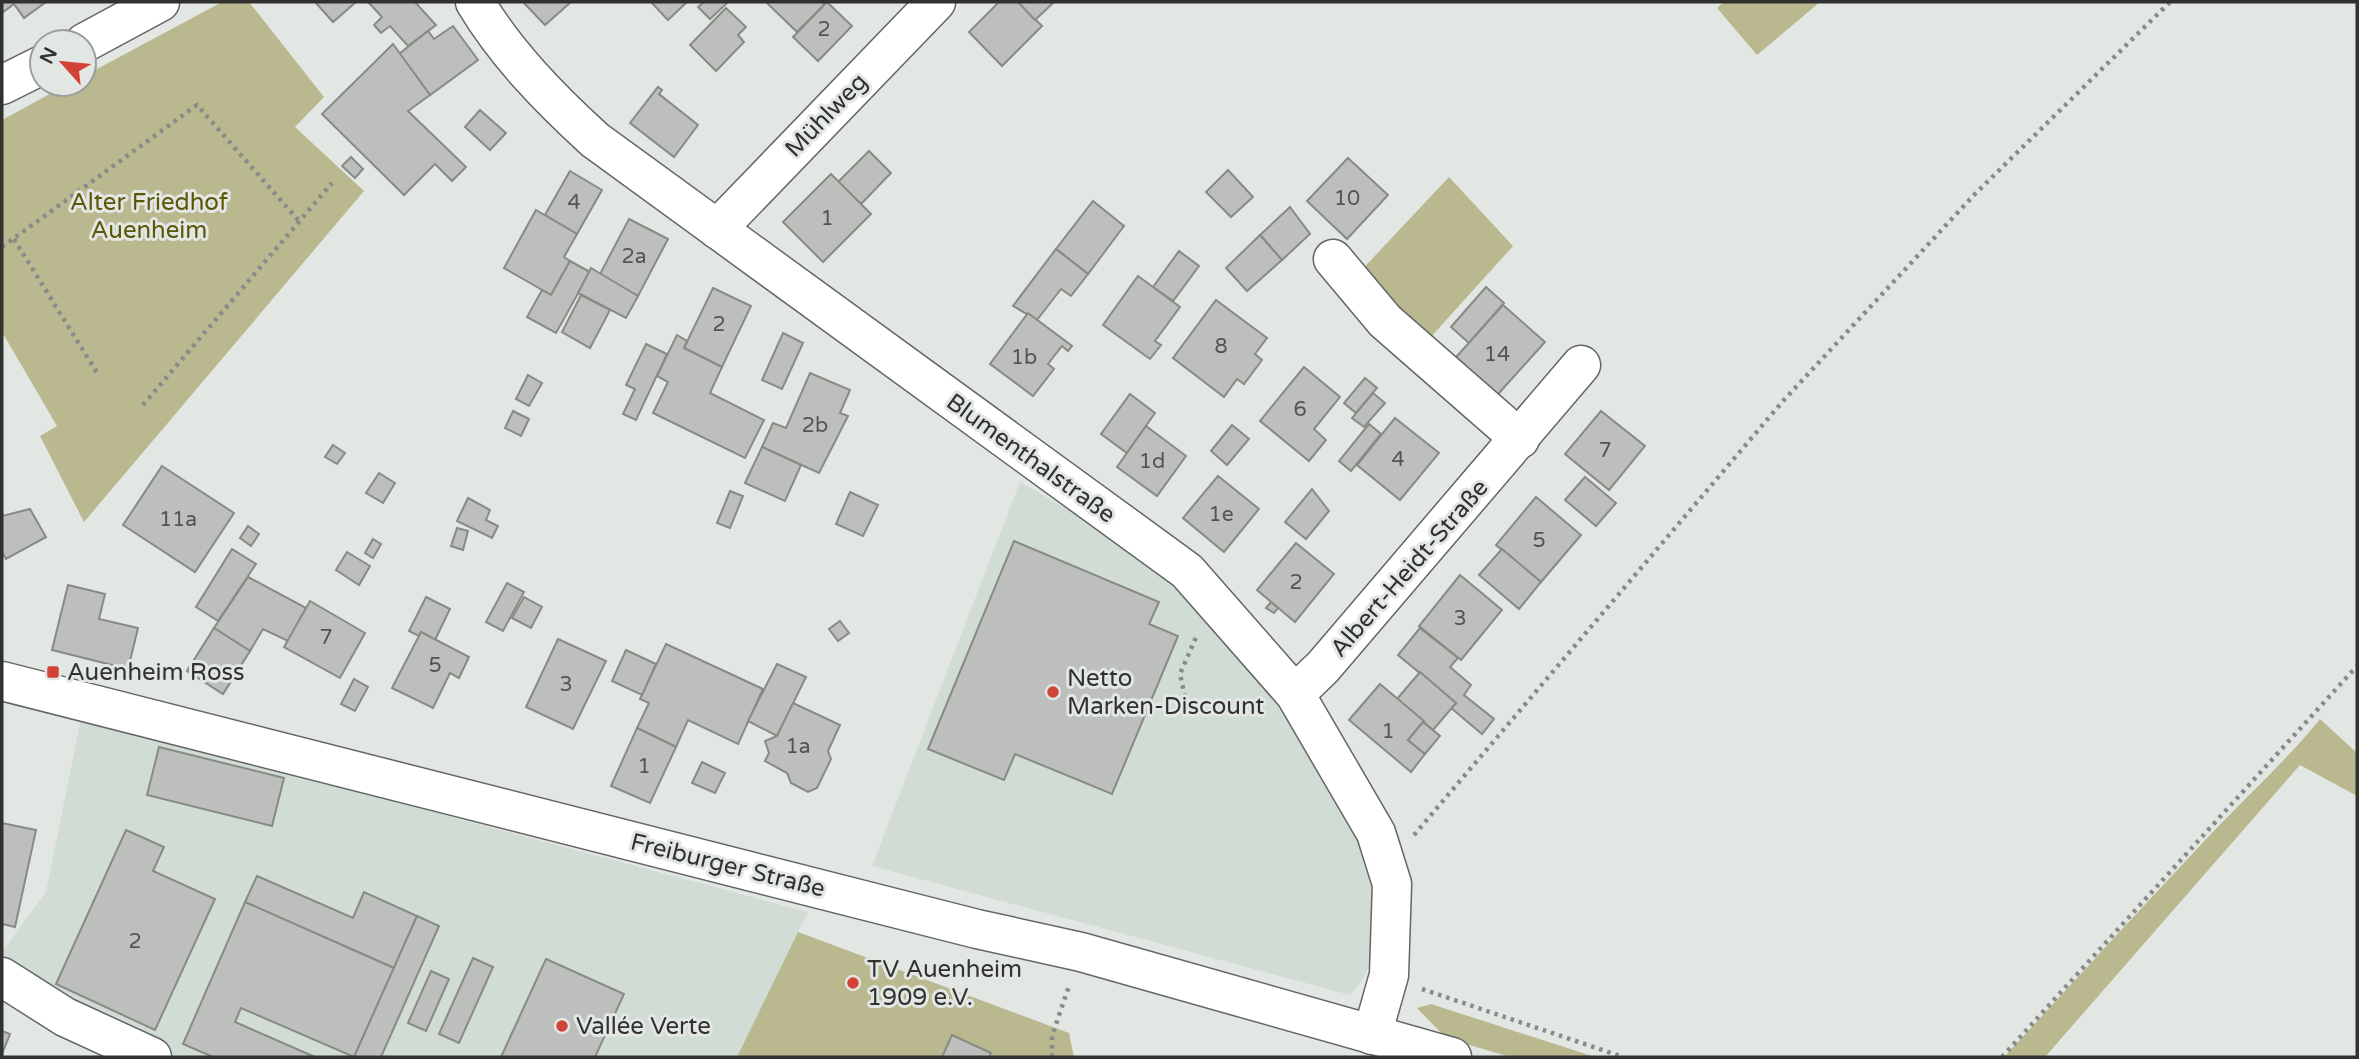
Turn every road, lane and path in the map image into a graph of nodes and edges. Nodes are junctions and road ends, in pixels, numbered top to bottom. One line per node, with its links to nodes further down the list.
1 (160, 2): 5 (street)
2 (475, 2): 10 (street, Blumenthalstraße)
3 (936, 2): 10 (street, Mühlweg)
4 (2170, 2): 23 (path)
5 (98, 35)
6 (28, 72): 7 (street)
7 (2, 85)
8 (332, 183): 9 (path)
9 (299, 221): 11 (path); 16 (path)
10 (717, 229): 18 (street, Blumenthalstraße)
11 (14, 239): 12 (path); 15 (path)
12 (2, 247)
13 (1333, 259): 17 (street)
14 (1581, 365): 17 (street, Albert-Heidt-Straße)
15 (99, 376)
16 (143, 405)
17 (1520, 439): 21 (street, Albert-Heidt-Straße)
18 (1217, 602): 21 (street, Blumenthalstraße); 22 (path)
19 (2357, 666): 32 (path)
20 (2, 681): 24 (street, Freiburger Straße)
21 (1295, 694): 23 (street, Blumenthalstraße)
22 (1185, 697)
23 (1376, 833): 25 (street, Blumenthalstraße)
24 (1080, 952): 27 (street, Freiburger Straße); 29 (path)
25 (1389, 975): 27 (street, Blumenthalstraße); 31 (path)
26 (2, 977): 28 (street)
27 (1372, 1035): 30 (street, Freiburger Straße)
28 (152, 1057)
29 (1052, 1057)
30 (1452, 1057)
31 (1623, 1057)
32 (2002, 1057)

